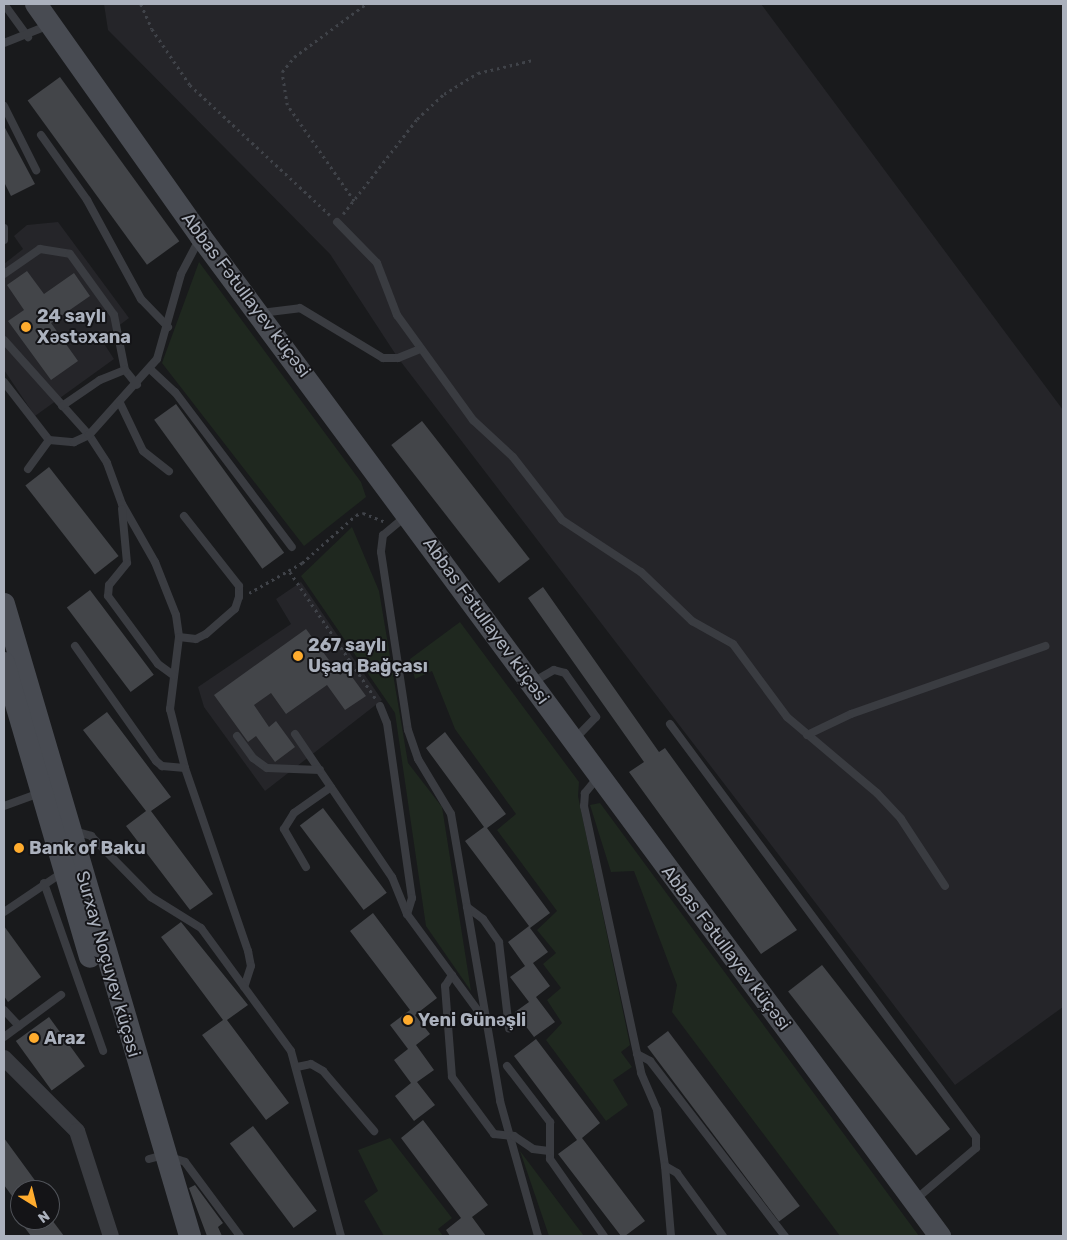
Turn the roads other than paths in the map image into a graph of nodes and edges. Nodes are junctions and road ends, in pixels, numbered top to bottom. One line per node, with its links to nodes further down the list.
1 (4, 4): 4 (lane)
2 (36, 4): 3 (main road, Abbas Fətullayev küçəsi)
3 (51, 24): 4 (lane); 11 (main road, Abbas Fətullayev küçəsi)
4 (28, 37): 5 (lane)
5 (4, 43)
6 (4, 106): 8 (lane)
7 (41, 136): 15 (lane)
8 (36, 170)
9 (337, 222): 17 (lane)
10 (4, 228): 12 (lane)
11 (201, 237): 14 (main road, Abbas Fətullayev küçəsi); 15 (lane)
12 (4, 240)
13 (4, 274): 18 (lane)
14 (259, 313): 17 (lane); 30 (main road, Abbas Fətullayev küçəsi)
15 (168, 326): 19 (lane)
16 (4, 340): 23 (lane)
17 (420, 349): 42 (lane)
18 (125, 370): 21 (lane); 23 (lane)
19 (151, 370): 21 (lane); 31 (lane)
20 (4, 382): 25 (lane)
21 (137, 385): 22 (lane)
22 (120, 403): 24 (lane); 27 (lane)
23 (62, 406): 24 (lane)
24 (89, 435): 25 (lane); 28 (lane)
25 (49, 440): 26 (lane)
26 (28, 469)
27 (169, 471)
28 (122, 504): 33 (lane); 37 (lane)
29 (184, 516): 33 (lane)
30 (400, 519): 38 (main road, Abbas Fətullayev küçəsi); 56 (lane)
31 (292, 547)
32 (4, 604): 51 (main road, Surxay Noçuyev küçəsi)
33 (179, 638): 37 (lane)
34 (75, 646): 45 (lane)
35 (1045, 646): 42 (lane)
36 (4, 663): 49 (main road, Surxay Noçuyev küçəsi)
37 (173, 675): 45 (lane)
38 (531, 684): 44 (main road, Abbas Fətullayev küçəsi); 44 (lane)
39 (380, 706): 58 (lane)
40 (670, 724): 77 (lane)
41 (295, 734): 46 (lane)
42 (808, 735): 55 (lane)
43 (237, 736): 46 (lane)
44 (572, 741): 47 (main road, Abbas Fətullayev küçəsi)
45 (185, 768): 60 (lane)
46 (320, 770): 48 (lane)
47 (598, 777): 68 (lane); 77 (main road, Abbas Fətullayev küçəsi)
48 (331, 787): 52 (lane); 58 (lane)
49 (40, 793): 50 (lane); 51 (main road, Surxay Noçuyev küçəsi)
50 (4, 806)
51 (60, 832): 53 (main road, Surxay Noçuyev küçəsi); 60 (lane); 75 (main road, Surxay Noçuyev küçəsi)
52 (306, 867)
53 (63, 872): 54 (lane); 75 (main road, Surxay Noçuyev küçəsi)
54 (44, 883): 57 (lane); 67 (lane)
55 (945, 886)
56 (467, 907): 63 (lane); 65 (lane)
57 (4, 912)
58 (407, 914): 59 (lane)
59 (452, 975): 63 (lane); 73 (lane)
60 (244, 987): 71 (lane)
61 (61, 995): 64 (lane)
62 (4, 1010): 64 (lane)
63 (484, 1019): 73 (lane)
64 (19, 1026): 66 (lane)
65 (509, 1028)
66 (4, 1038)
67 (102, 1051)
68 (637, 1054): 76 (lane); 87 (lane)
69 (4, 1058): 78 (street)
70 (507, 1066): 74 (lane)
71 (297, 1067): 72 (lane); 82 (lane)
72 (374, 1131)
73 (508, 1136): 74 (lane); 83 (lane)
74 (549, 1151): 84 (lane)
75 (157, 1157): 79 (main road, Surxay Noçuyev küçəsi); 80 (main road, Surxay Noçuyev küçəsi); 81 (lane)
76 (665, 1166): 85 (lane); 86 (lane)
77 (913, 1201): 88 (main road, Abbas Fətullayev küçəsi)
78 (111, 1236)
79 (174, 1236)
80 (190, 1236)
81 (240, 1236)
82 (340, 1236)
83 (538, 1236)
84 (604, 1236)
85 (672, 1236)
86 (723, 1236)
87 (785, 1236)
88 (940, 1236)

